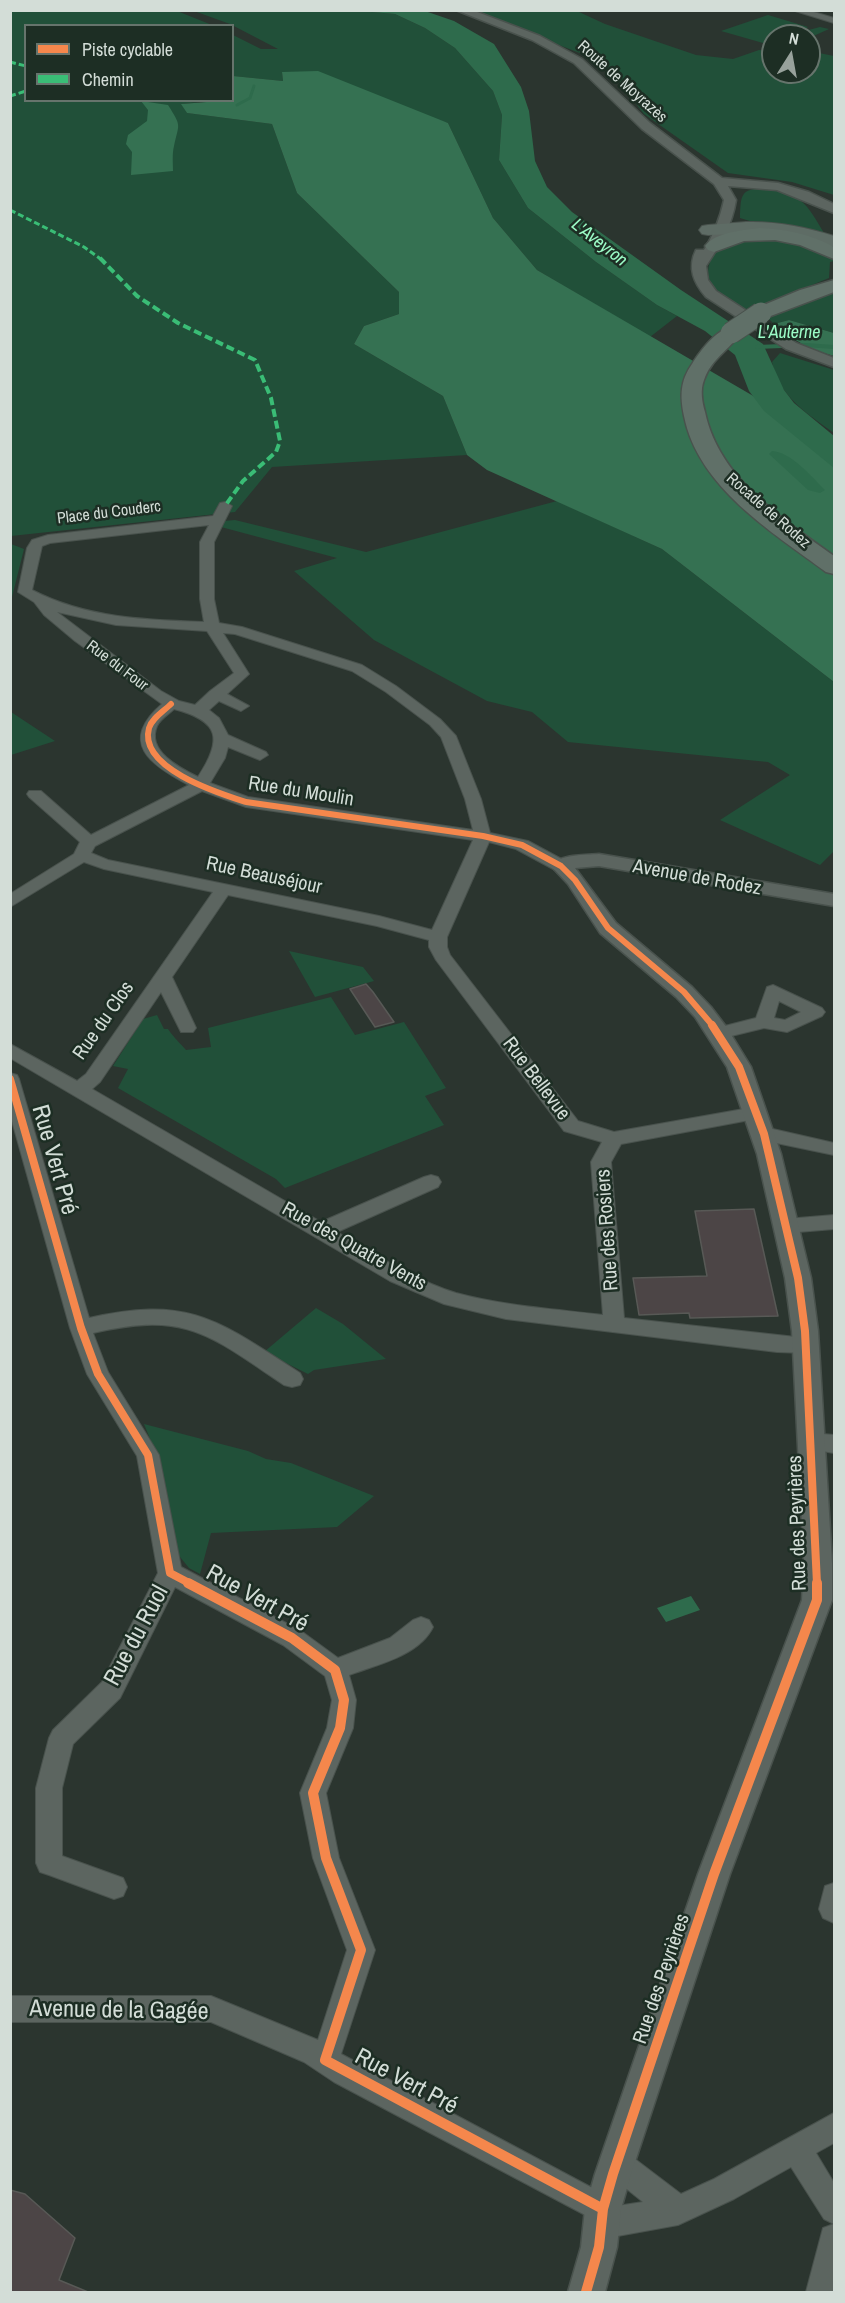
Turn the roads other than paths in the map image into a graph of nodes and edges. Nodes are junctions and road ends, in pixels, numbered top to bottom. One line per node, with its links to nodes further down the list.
1 (460, 10): 4 (street, Route de Moyrazès)
2 (796, 10): 3 (street)
3 (834, 21)
4 (724, 188): 5 (street); 6 (street); 6 (street)
5 (834, 209)
6 (719, 231): 7 (highway); 7 (main road); 11 (street)
7 (746, 231): 8 (main road); 9 (highway)
8 (834, 242)
9 (834, 254)
10 (831, 287): 12 (highway, bridge)
11 (834, 363)
12 (697, 384): 15 (highway, Rocade de Rodez); 16 (highway, Rocade de Rodez)
13 (225, 506): 14 (street)
14 (217, 520): 17 (street, Place du Couderc); 19 (street)
15 (834, 554)
16 (834, 567)
17 (38, 600): 18 (street, Place du Couderc); 19 (street)
18 (64, 627): 21 (street, Rue du Four)
19 (212, 627): 20 (street); 28 (street)
20 (216, 694): 22 (street); 23 (street)
21 (171, 704): 23 (street); 26 (street)
22 (242, 705)
23 (199, 710): 24 (street)
24 (222, 738): 25 (street); 26 (street)
25 (260, 755)
26 (200, 786): 28 (street, Rue du Moulin); 29 (street)
27 (34, 794): 29 (street)
28 (483, 836): 30 (street, Rue du Moulin); 34 (street)
29 (85, 849): 31 (street, Rue Beauséjour); 33 (street)
30 (561, 866): 32 (street, Avenue de Rodez); 38 (street, Rue des Peyrières)
31 (223, 889): 34 (street, Rue Beauséjour); 35 (street, Rue du Clos)
32 (834, 900)
33 (10, 902)
34 (438, 937): 43 (street, Rue Bellevue)
35 (163, 976): 37 (street, Rue du Clos); 41 (street, Rue du Clos)
36 (764, 1022): 38 (street)
37 (187, 1028)
38 (719, 1032): 42 (street, Rue des Peyrières)
39 (16, 1053): 40 (street, Rue Vert Pré); 41 (street, Rue des Quatre Vents)
40 (10, 1077): 50 (street, Rue Vert Pré)
41 (80, 1089): 48 (street, Rue des Quatre Vents)
42 (759, 1124): 43 (street, Rue Bellevue); 44 (street); 47 (street, Rue des Peyrières)
43 (614, 1139): 49 (street, Rue des Rosiers)
44 (834, 1149)
45 (431, 1182): 48 (street)
46 (834, 1222): 47 (street)
47 (786, 1226): 51 (street, Rue des Peyrières)
48 (322, 1230): 49 (street, Rue des Quatre Vents)
49 (614, 1324): 51 (street, Rue des Quatre Vents)
50 (81, 1328): 52 (street); 55 (street, Rue Vert Pré)
51 (806, 1345): 53 (street, Rue des Peyrières)
52 (292, 1379)
53 (823, 1443): 54 (street, Rue des Peyrières)
54 (826, 1548): 65 (street, Rue des Peyrières)
55 (170, 1573): 57 (street, Rue Vert Pré); 58 (street, Rue du Ruol)
56 (421, 1627): 57 (street)
57 (335, 1670): 62 (street, Rue Vert Pré)
58 (114, 1887)
59 (834, 1895): 60 (street)
60 (834, 1910)
61 (10, 2009): 62 (street, Avenue de la Gagée)
62 (326, 2060): 68 (street, Rue Vert Pré)
63 (834, 2127): 64 (street)
64 (796, 2148): 66 (street); 67 (street)
65 (617, 2163): 67 (street); 68 (street, Rue des Peyrières)
66 (834, 2209)
67 (678, 2210): 68 (street)
68 (602, 2217): 70 (street, Rue des Peyrières)
69 (834, 2239): 71 (street)
70 (586, 2292)
71 (821, 2292)

